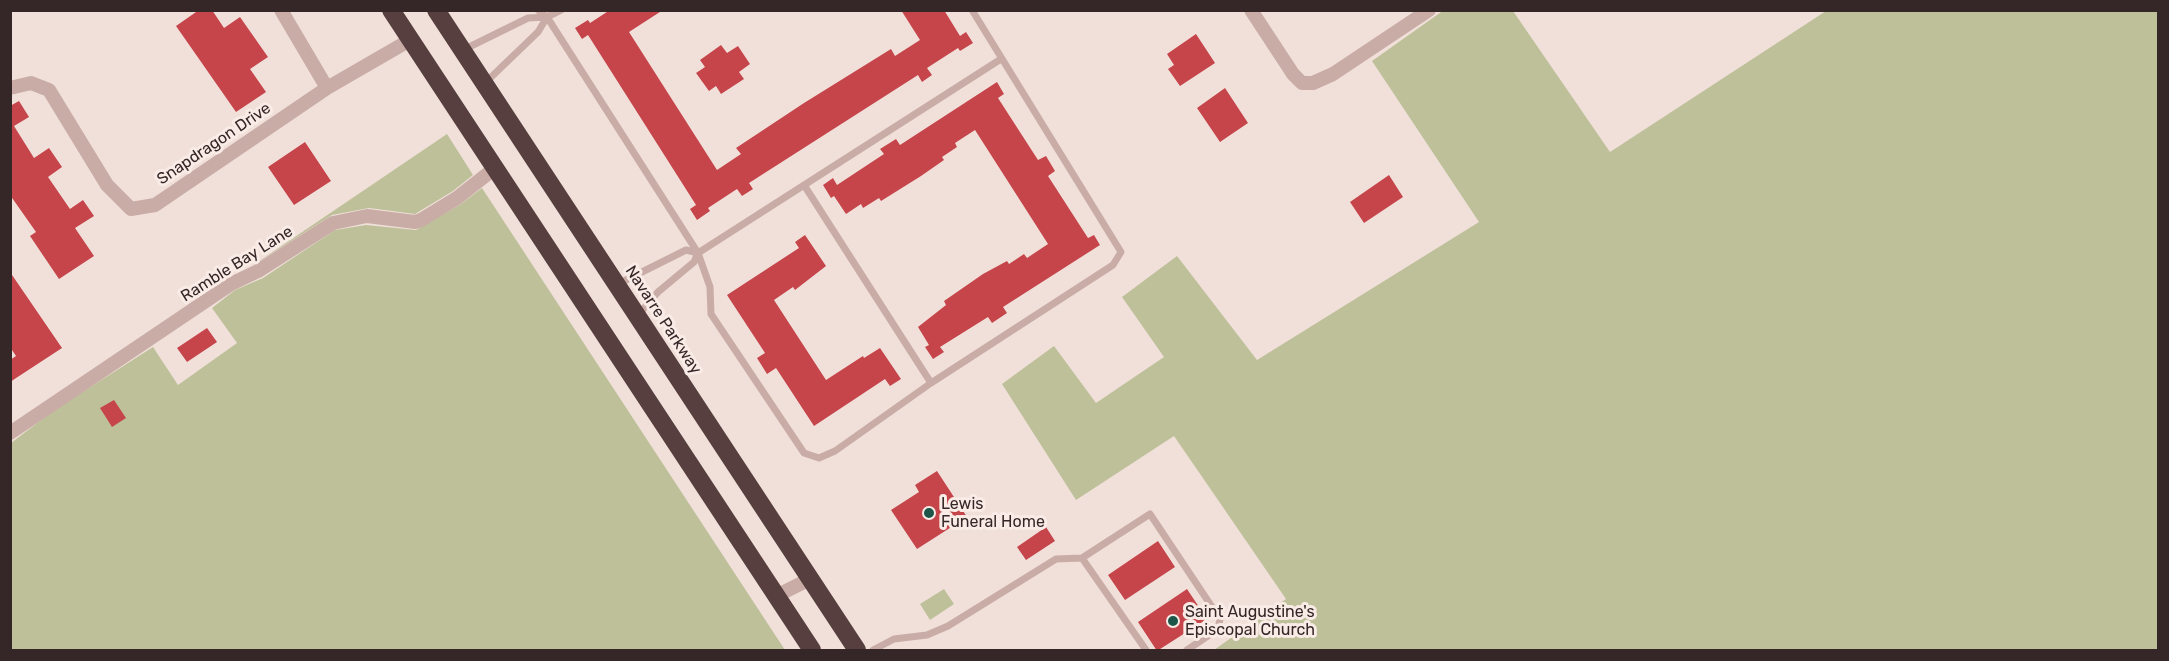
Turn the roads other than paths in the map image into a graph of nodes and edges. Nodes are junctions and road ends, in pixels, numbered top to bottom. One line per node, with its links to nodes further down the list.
1 (281, 10): 15 (street)
2 (391, 10): 10 (highway)
3 (436, 10): 11 (highway, Navarre Parkway)
4 (538, 10): 9 (lane)
5 (561, 10): 9 (lane)
6 (972, 10): 12 (lane)
7 (1251, 10): 8 (street)
8 (1429, 10)
9 (547, 17): 11 (lane); 13 (lane); 18 (lane)
10 (410, 40): 15 (street, Snapdragon Drive); 16 (highway)
11 (462, 50): 13 (highway, Navarre Parkway)
12 (1001, 59): 17 (lane); 21 (lane)
13 (484, 84): 19 (highway, Navarre Parkway)
14 (10, 88): 15 (street, Snapdragon Drive)
15 (327, 88)
16 (495, 168): 22 (street, Ramble Bay Lane); 25 (highway)
17 (804, 185): 18 (lane); 21 (lane)
18 (698, 253): 19 (lane); 20 (lane); 21 (lane)
19 (617, 285): 20 (highway, Navarre Parkway)
20 (637, 316): 24 (highway, Navarre Parkway)
21 (931, 383)
22 (10, 434)
23 (1082, 558): 28 (lane); 29 (lane); 30 (lane)
24 (810, 579): 25 (street); 27 (highway, Navarre Parkway)
25 (776, 596): 26 (highway)
26 (812, 651)
27 (857, 651)
28 (873, 651)
29 (1146, 651)
30 (1187, 651)

